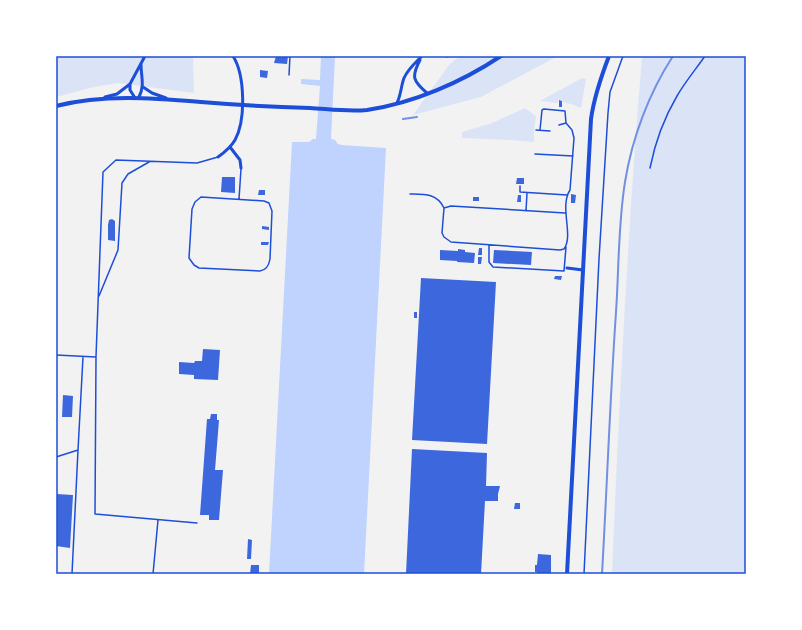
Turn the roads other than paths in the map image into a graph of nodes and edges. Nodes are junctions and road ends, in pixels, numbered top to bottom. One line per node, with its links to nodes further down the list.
1 (145, 56): 6 (street)
2 (233, 56): 21 (street)
3 (290, 56): 7 (lane)
4 (501, 56): 10 (main road)
5 (609, 56): 38 (main road)
6 (141, 64): 8 (street); 9 (street)
7 (289, 75)
8 (130, 84): 11 (street); 12 (street)
9 (143, 87): 12 (street); 13 (street)
10 (427, 93): 14 (main road); 14 (street)
11 (100, 98): 12 (main road); 15 (main road)
12 (137, 98): 13 (main road)
13 (169, 99): 14 (main road)
14 (397, 103)
15 (56, 106)
16 (566, 123): 17 (lane); 19 (lane); 23 (lane)
17 (559, 125)
18 (536, 130): 19 (lane)
19 (540, 130): 20 (lane)
20 (550, 131)
21 (230, 147): 24 (street); 26 (street)
22 (535, 154): 23 (lane)
23 (573, 156): 30 (lane)
24 (218, 157): 25 (lane)
25 (151, 161): 39 (lane); 39 (lane)
26 (241, 168): 31 (lane)
27 (520, 186): 28 (lane)
28 (527, 192): 30 (lane); 33 (lane)
29 (410, 194): 32 (lane)
30 (567, 195): 34 (lane)
31 (239, 199): 31 (lane)
32 (444, 208): 33 (lane); 35 (lane)
33 (526, 211): 34 (lane)
34 (566, 213): 36 (lane)
35 (489, 245): 36 (lane); 37 (lane)
36 (566, 246): 37 (lane)
37 (566, 268): 38 (street)
38 (583, 270): 49 (main road)
39 (99, 297): 42 (lane)
40 (56, 355): 41 (lane)
41 (83, 356): 42 (lane); 43 (lane)
42 (96, 357): 45 (lane)
43 (78, 450): 44 (lane); 47 (lane)
44 (56, 457)
45 (158, 519): 46 (lane); 48 (lane)
46 (198, 523)
47 (72, 574)
48 (153, 574)
49 (567, 574)

